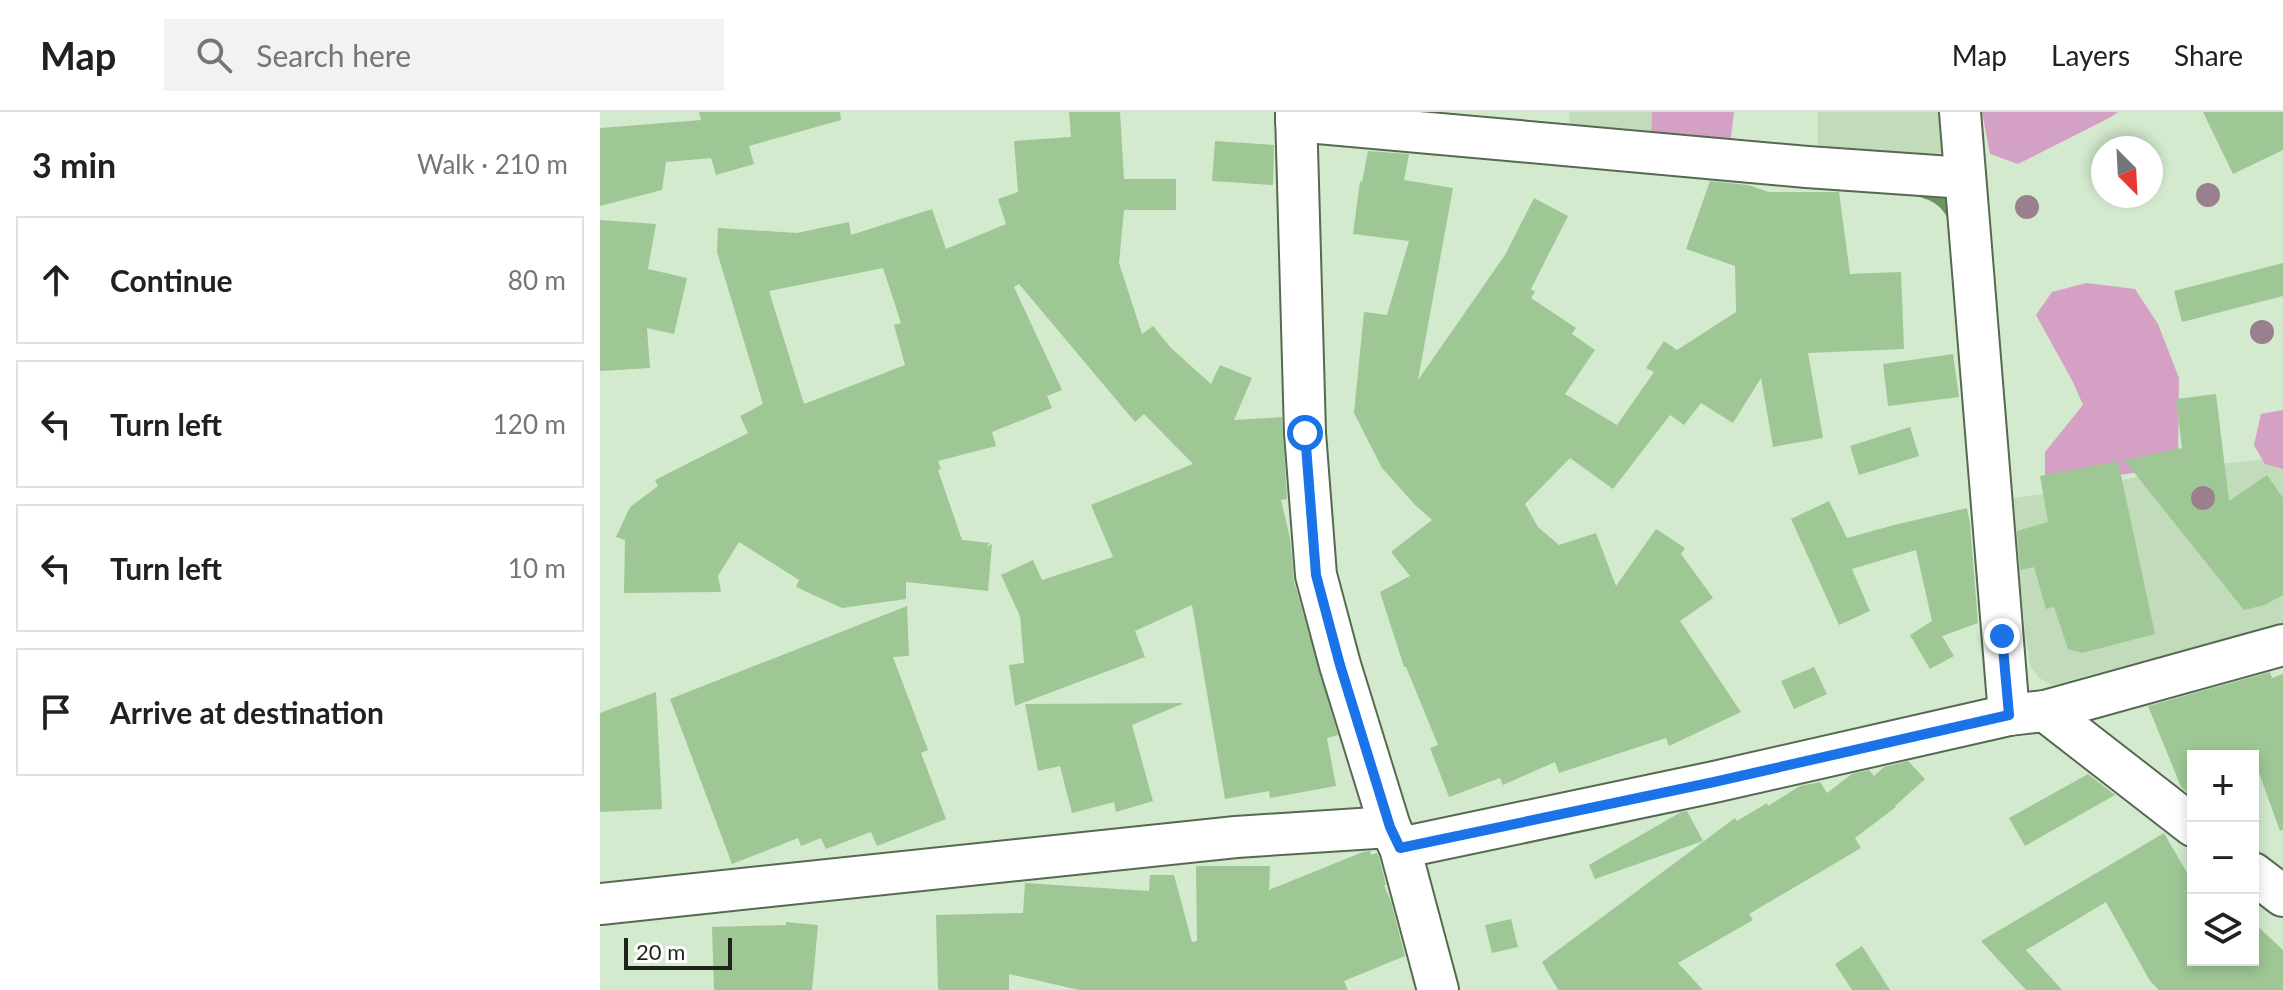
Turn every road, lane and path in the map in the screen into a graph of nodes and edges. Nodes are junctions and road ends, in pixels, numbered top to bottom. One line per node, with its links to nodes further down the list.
1 (1960, 112): 3 (street)
2 (1296, 116): 3 (street); 7 (street)
3 (1965, 178): 5 (street)
4 (2283, 645): 5 (street)
5 (2027, 713): 6 (street); 7 (street)
6 (2187, 822)
7 (1395, 838): 10 (street); 11 (street)
8 (2259, 878): 9 (street)
9 (2283, 896)
10 (600, 904)
11 (1438, 990)

